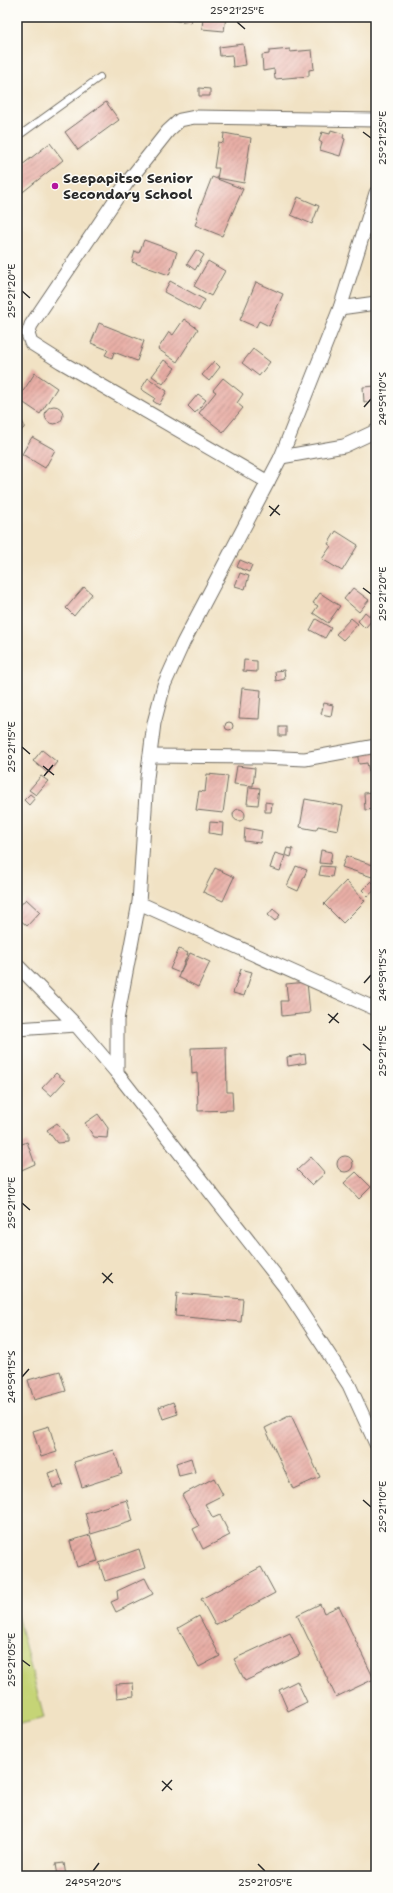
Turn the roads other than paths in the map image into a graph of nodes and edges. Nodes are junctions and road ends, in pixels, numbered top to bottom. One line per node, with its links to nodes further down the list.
1 (100, 77): 3 (lane)
2 (376, 120): 9 (street)
3 (17, 137)
4 (376, 193): 6 (street)
5 (376, 303): 6 (street)
6 (340, 308): 8 (street)
7 (376, 431): 8 (street)
8 (281, 457): 9 (street)
9 (268, 482): 11 (street)
10 (376, 746): 11 (street)
11 (150, 756): 12 (street)
12 (139, 903): 14 (street); 17 (street)
13 (17, 965): 15 (street)
14 (376, 1009)
15 (76, 1025): 16 (street); 17 (street)
16 (17, 1029)
17 (117, 1073): 18 (street)
18 (376, 1444)

